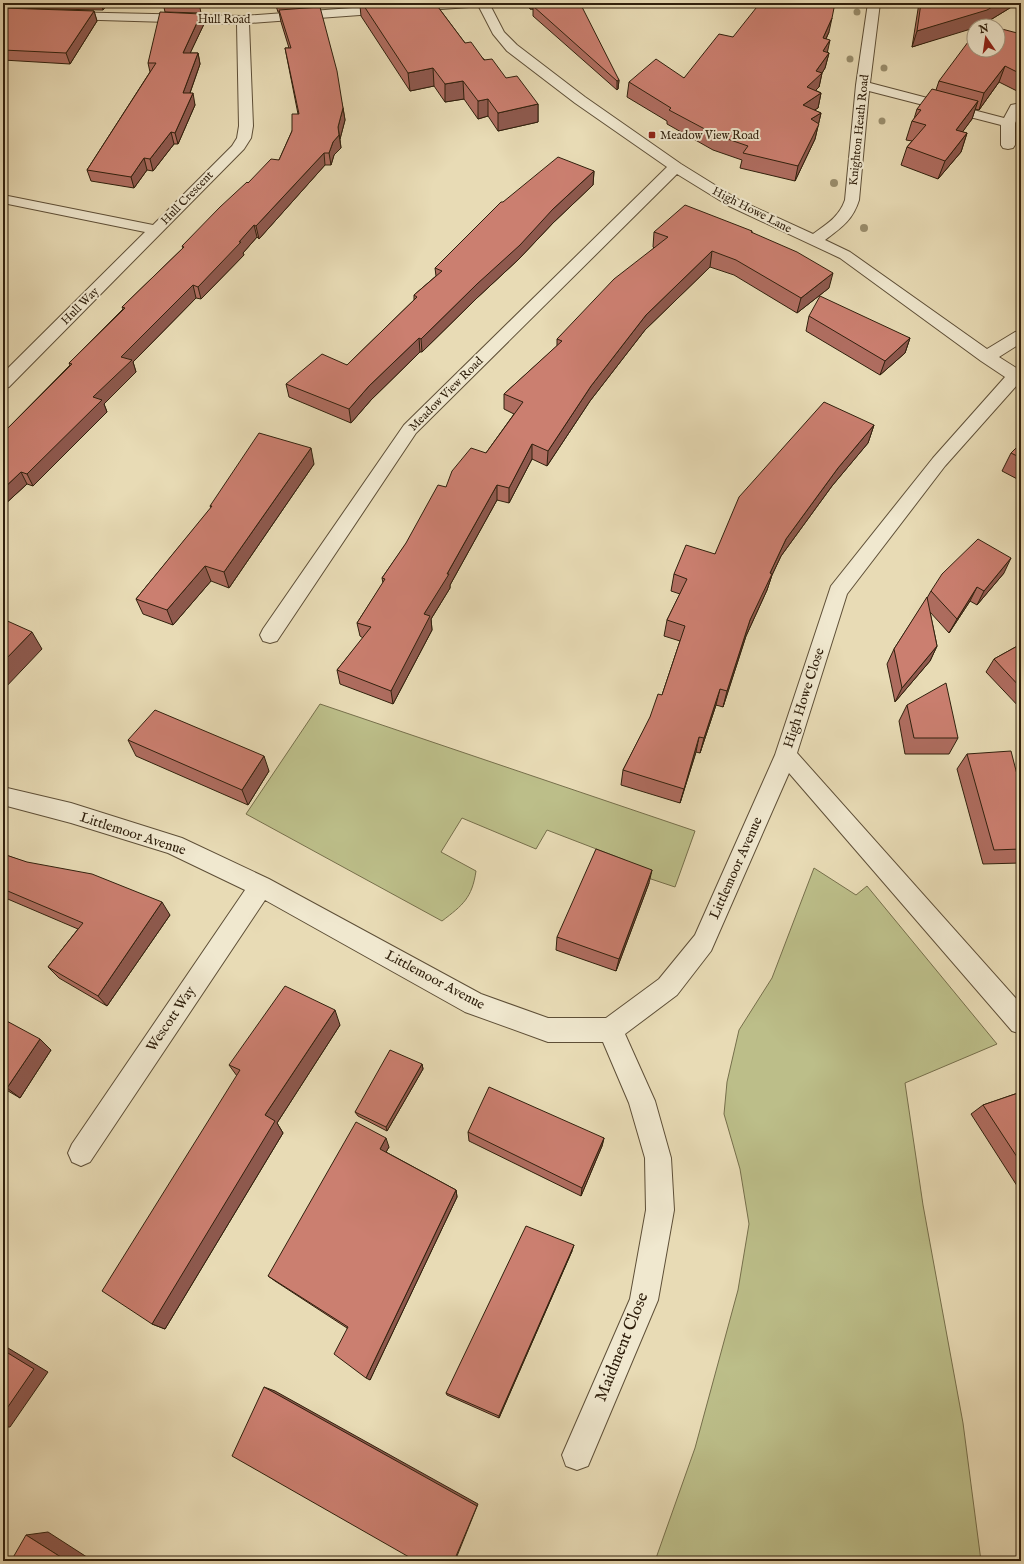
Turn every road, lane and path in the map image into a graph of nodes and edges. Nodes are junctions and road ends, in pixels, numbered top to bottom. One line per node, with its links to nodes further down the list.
1 (469, 3): 5 (street, Hull Road)
2 (483, 3): 10 (street, High Howe Lane)
3 (874, 3): 6 (street, Knighton Heath Road)
4 (58, 15): 5 (street, Hull Road)
5 (243, 20): 12 (street, Hull Crescent)
6 (863, 85): 8 (street); 13 (street, Knighton Heath Road)
7 (1016, 108): 8 (street)
8 (1008, 123): 9 (street)
9 (1008, 145)
10 (676, 167): 13 (street, High Howe Lane); 18 (street, Meadow View Road)
11 (3, 199): 12 (street, Hull Crescent)
12 (156, 230): 17 (street, Hull Way)
13 (814, 241): 15 (street, High Howe Lane)
14 (1021, 336): 15 (street)
15 (987, 357): 16 (street, High Howe Lane)
16 (1018, 377): 19 (street, High Howe Close)
17 (3, 382)
18 (270, 635)
19 (786, 755): 22 (street, High Howe Close); 23 (street, Littlemoor Avenue)
20 (3, 796): 21 (street, Littlemoor Avenue)
21 (261, 886): 23 (street, Littlemoor Avenue); 24 (street, Wescott Way)
22 (1021, 1022)
23 (610, 1030): 25 (street, Maidment Close)
24 (81, 1153)
25 (577, 1455)

